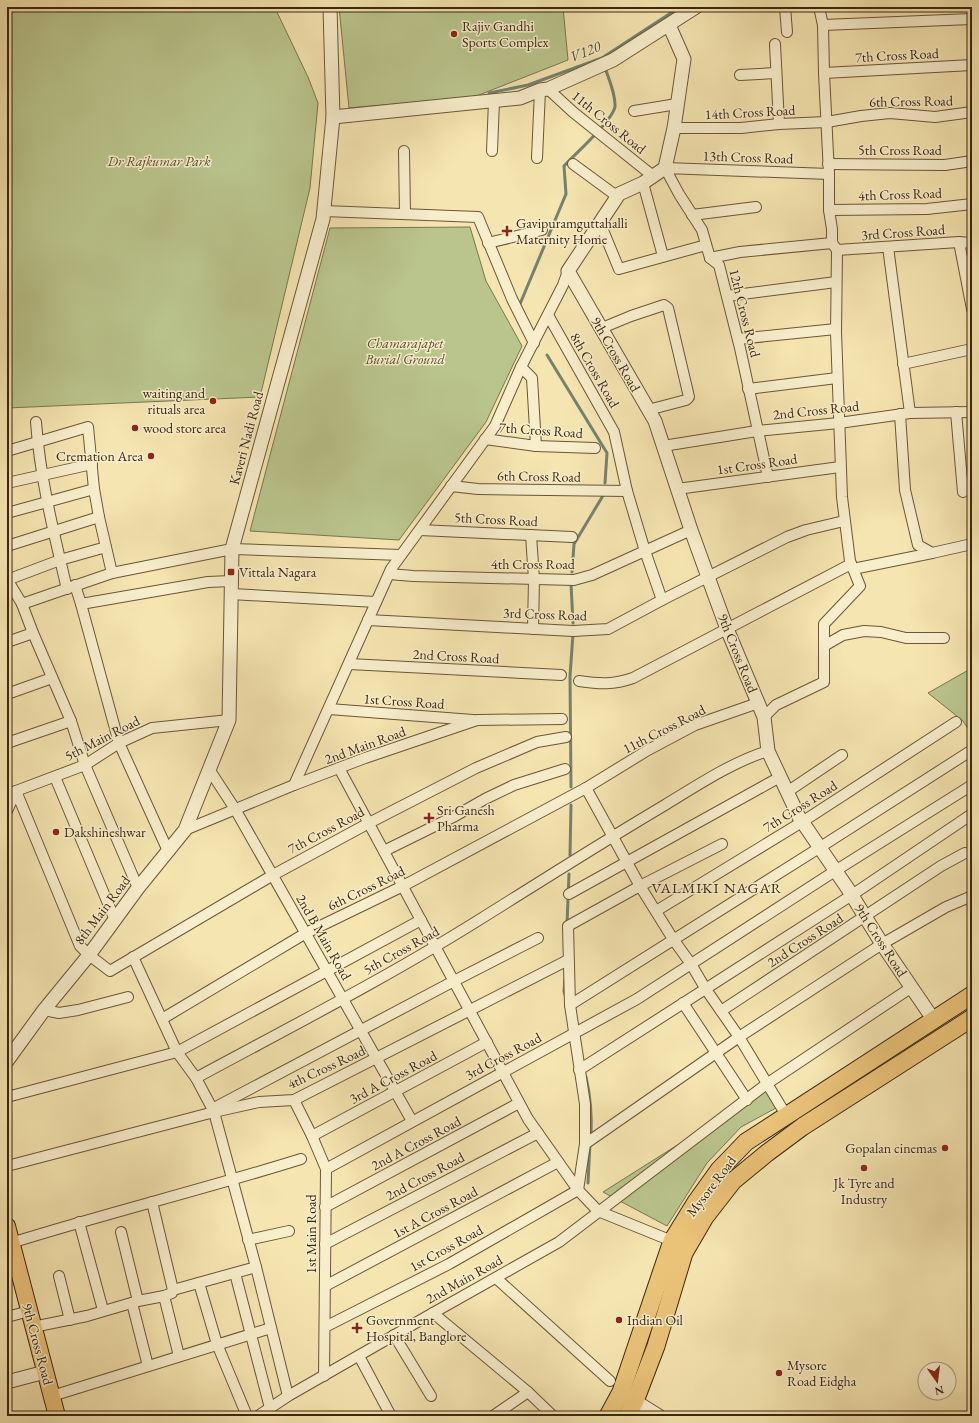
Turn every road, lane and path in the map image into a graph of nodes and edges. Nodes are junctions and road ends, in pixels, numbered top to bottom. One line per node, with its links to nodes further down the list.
1 (330, 7): 19 (street, Kaveri Nadi Road)
2 (696, 7): 6 (street)
3 (785, 7): 8 (street)
4 (819, 7): 7 (street)
5 (972, 19): 7 (street)
6 (668, 23): 14 (street); 16 (street)
7 (823, 25): 12 (street)
8 (787, 32)
9 (775, 44): 11 (street)
10 (972, 65): 12 (street, 7th Cross Road)
11 (776, 73): 13 (street); 21 (street)
12 (824, 73): 20 (street)
13 (740, 76)
14 (544, 89): 15 (street); 25 (street); 30 (street, 11th Cross Road)
15 (494, 101): 19 (street); 24 (street)
16 (677, 104): 17 (street); 22 (street)
17 (634, 111)
18 (972, 112): 20 (street, 6th Cross Road)
19 (333, 117): 35 (street, Kaveri Nadi Road)
20 (827, 122): 21 (street, 14th Cross Road); 29 (street)
21 (779, 124): 22 (street, 14th Cross Road)
22 (674, 128): 28 (street)
23 (404, 151): 36 (street)
24 (492, 151)
25 (537, 158)
26 (972, 161): 29 (street, 5th Cross Road)
27 (573, 164): 31 (street)
28 (665, 168): 29 (street, 13th Cross Road); 30 (street); 37 (street, 12th Cross Road)
29 (829, 169): 34 (street)
30 (648, 179): 31 (street); 46 (street)
31 (618, 197): 38 (street)
32 (972, 204): 34 (street, 4th Cross Road)
33 (756, 207): 37 (street)
34 (829, 210): 44 (street)
35 (324, 211): 36 (street); 98 (street, Kaveri Nadi Road)
36 (404, 214): 41 (street)
37 (692, 215): 43 (street, 12th Cross Road)
38 (600, 223): 46 (street); 48 (street)
39 (542, 230): 41 (street)
40 (959, 242): 42 (street, 3rd Cross Road); 45 (street, 3rd Cross Road); 51 (street)
41 (488, 243): 56 (street)
42 (972, 243)
43 (706, 245): 46 (street); 47 (street, 12th Cross Road)
44 (834, 247): 45 (street, 3rd Cross Road); 47 (street, 3rd Cross Road); 49 (street)
45 (888, 247): 58 (street)
46 (663, 256)
47 (710, 258): 50 (street, 12th Cross Road)
48 (568, 272): 52 (street); 53 (street, 9th Cross Road)
49 (836, 282): 50 (street); 54 (street)
50 (727, 296): 55 (street, 12th Cross Road)
51 (972, 309)
52 (548, 315): 56 (street); 84 (street, 8th Cross Road)
53 (602, 328): 62 (street, 9th Cross Road); 62 (street)
54 (836, 329): 55 (street); 60 (street)
55 (738, 339): 61 (street, 12th Cross Road)
56 (534, 343): 59 (street)
57 (972, 349): 58 (street)
58 (903, 364): 65 (street)
59 (521, 367): 70 (street); 72 (street)
60 (837, 378): 61 (street); 68 (street)
61 (748, 389): 69 (street, 12th Cross Road)
62 (648, 410): 73 (street, 9th Cross Road)
63 (956, 412): 64 (street, 2nd Cross Road); 65 (street, 2nd Cross Road); 85 (street)
64 (972, 412)
65 (910, 413): 66 (street, 2nd Cross Road)
66 (900, 414): 68 (street, 2nd Cross Road); 100 (street)
67 (36, 422): 71 (street)
68 (839, 423): 69 (street, 2nd Cross Road); 77 (street)
69 (757, 431): 73 (street, 2nd Cross Road); 79 (street, 12th Cross Road)
70 (485, 439): 72 (street, 7th Cross Road); 81 (street)
71 (37, 443): 75 (street); 76 (street); 78 (street)
72 (536, 446): 74 (street, 7th Cross Road)
73 (663, 446): 83 (street, 9th Cross Road)
74 (595, 448)
75 (7, 451)
76 (92, 464): 78 (street); 82 (street)
77 (840, 467): 79 (street, 1st Cross Road); 89 (street)
78 (43, 475): 80 (street); 86 (street)
79 (768, 477): 83 (street, 1st Cross Road)
80 (7, 483)
81 (451, 486): 84 (street, 6th Cross Road); 90 (street)
82 (94, 489): 86 (street); 88 (street)
83 (677, 489): 91 (street, 9th Cross Road)
84 (627, 491): 99 (street, 8th Cross Road)
85 (963, 492)
86 (48, 503): 87 (street); 92 (street)
87 (7, 513)
88 (99, 517): 92 (street); 97 (street)
89 (844, 521): 103 (street); 106 (street, 3rd Cross Road)
90 (420, 530): 93 (street, 5th Cross Road); 101 (street)
91 (691, 530): 99 (street, 4th Cross Road); 106 (street, 9th Cross Road)
92 (54, 531): 96 (street); 102 (street)
93 (531, 535): 94 (street, 5th Cross Road); 107 (street)
94 (572, 537)
95 (972, 544): 100 (street)
96 (7, 546)
97 (106, 548): 102 (street); 104 (street)
98 (232, 550): 101 (street); 104 (street); 109 (street, Kaveri Nadi Road)
99 (645, 551): 107 (street, 4th Cross Road); 110 (street, 8th Cross Road)
100 (932, 553): 103 (street)
101 (401, 555): 105 (street)
102 (60, 560): 108 (street); 112 (street)
103 (852, 566): 116 (street); 120 (street)
104 (112, 573): 108 (street)
105 (389, 574): 107 (street, 4th Cross Road); 111 (street)
106 (708, 577): 110 (street, 3rd Cross Road); 116 (street, 9th Cross Road)
107 (534, 579): 115 (street)
108 (71, 587): 112 (street); 113 (street)
109 (231, 588): 111 (street); 113 (street); 130 (street, Kaveri Nadi Road)
110 (662, 600): 115 (street, 3rd Cross Road)
111 (376, 602): 114 (street)
112 (22, 604): 117 (street)
113 (81, 604): 136 (street)
114 (368, 620): 115 (street, 3rd Cross Road); 121 (street)
115 (533, 629)
116 (727, 629): 124 (street); 126 (street, 9th Cross Road)
117 (33, 633): 119 (street); 123 (street)
118 (944, 638): 120 (street)
119 (7, 642)
120 (824, 646): 128 (street)
121 (349, 664): 122 (street, 2nd Cross Road); 127 (street)
122 (561, 675)
123 (52, 678): 125 (street); 132 (street)
124 (580, 681)
125 (7, 694)
126 (758, 703): 128 (street, 9th Cross Road); 148 (street, 11th Cross Road)
127 (329, 709): 131 (street, 1st Cross Road); 146 (street)
128 (764, 717): 137 (street, 9th Cross Road)
129 (562, 719): 131 (street, 2nd Main Road)
130 (228, 720): 136 (street, 5th Main Road); 142 (street, Kaveri Nadi Road)
131 (477, 720): 141 (street, 2nd Main Road)
132 (70, 721): 135 (street); 140 (street)
133 (956, 722): 154 (street, 7th Cross Road)
134 (566, 737): 155 (street, 7th Cross Road)
135 (7, 743)
136 (119, 743): 140 (street, 5th Main Road); 161 (street)
137 (768, 751): 145 (street, 9th Cross Road); 157 (street, 5th Cross Road)
138 (969, 752): 159 (street)
139 (842, 755): 150 (street)
140 (85, 765): 144 (street, 5th Main Road); 168 (street)
141 (339, 768): 146 (street, 2nd Main Road); 155 (street)
142 (209, 769): 151 (street, 2nd B Main Road); 156 (street, 8th Main Road)
143 (565, 769): 160 (street)
144 (55, 777): 149 (street, 5th Main Road); 174 (street)
145 (780, 777): 150 (street, 9th Cross Road); 163 (street)
146 (294, 785): 151 (street, 2nd Main Road)
147 (972, 785): 164 (street, 3rd Cross Road)
148 (586, 788): 157 (street); 166 (street, 6th Cross Road)
149 (16, 791): 152 (street); 181 (street)
150 (787, 792): 154 (street, 9th Cross Road)
151 (235, 809): 156 (street, 2nd Main Road); 165 (street, 2nd B Main Road)
152 (7, 811)
153 (972, 814): 170 (street)
154 (802, 822): 159 (street, 9th Cross Road); 172 (street, 7th Cross Road)
155 (369, 823): 160 (street); 165 (street, 7th Cross Road)
156 (185, 830): 161 (street, 8th Main Road)
157 (613, 836): 163 (street); 180 (street, 5th Cross Road)
158 (722, 844): 167 (street)
159 (819, 848): 164 (street, 9th Cross Road); 178 (street)
160 (384, 850): 166 (street)
161 (168, 851): 168 (street, 8th Main Road)
162 (965, 854): 173 (street, 2nd Cross Road)
163 (626, 861): 167 (street); 169 (street)
164 (835, 871): 170 (street, 9th Cross Road); 184 (street, 3rd Cross Road)
165 (273, 875): 176 (street, 2nd B Main Road); 182 (street, 7th Cross Road)
166 (403, 886): 175 (street); 176 (street, 6th Cross Road)
167 (640, 886): 172 (street); 183 (street)
168 (138, 888): 174 (street, 8th Main Road)
169 (569, 894)
170 (852, 895): 173 (street, 9th Cross Road); 188 (street)
171 (972, 896): 179 (street)
172 (656, 911): 178 (street)
173 (865, 917): 179 (street, 9th Cross Road); 196 (street, 2nd Cross Road)
174 (115, 920): 181 (street, 8th Main Road)
175 (421, 920): 180 (street); 185 (street)
176 (306, 933): 185 (street, 2nd B Main Road); 198 (street, 6th Cross Road)
177 (538, 938): 186 (street)
178 (673, 938): 184 (street); 193 (street)
179 (882, 944): 187 (street, 9th Cross Road); 202 (street)
180 (436, 947): 186 (street); 191 (street, 5th Cross Road)
181 (89, 955): 182 (street, 7th Cross Road); 194 (street, 8th Main Road)
182 (133, 957): 198 (street)
183 (568, 960): 193 (street); 195 (street, 4th Cross Road)
184 (691, 964): 188 (street); 201 (street, 3rd Cross Road)
185 (327, 971): 191 (street, 2nd B Main Road); 204 (street)
186 (454, 981): 195 (street); 200 (street)
187 (912, 987): 199 (street, 9th Cross Road); 211 (street, 2nd Main Road)
188 (705, 988): 192 (street); 196 (street)
189 (972, 995): 199 (highway, Mysore Road)
190 (128, 997): 194 (street)
191 (342, 998): 200 (street, 2nd B Main Road); 210 (street, 5th Cross Road)
192 (683, 1003): 205 (street); 208 (street)
193 (570, 1004): 201 (street)
194 (44, 1010): 207 (street, 8th Main Road)
195 (470, 1011): 203 (street); 206 (street, 4th Cross Road)
196 (721, 1011): 202 (street)
197 (972, 1018): 270 (highway, Mysore Road)
198 (162, 1019): 204 (street)
199 (933, 1019): 218 (highway, Mysore Road)
200 (361, 1030): 206 (street, 2nd B Main Road); 217 (street)
201 (573, 1034): 208 (street); 209 (street, 3rd Cross Road)
202 (739, 1037): 205 (street); 211 (street)
203 (487, 1042): 209 (street); 212 (street, 3rd A Cross Road)
204 (177, 1052): 210 (street); 213 (street)
205 (717, 1053): 215 (street); 222 (street)
206 (377, 1058): 212 (street, 2nd B Main Road); 214 (street, 4th Cross Road)
207 (7, 1061)
208 (581, 1069): 222 (street)
209 (503, 1072): 216 (street); 219 (street, 3rd Cross Road)
210 (196, 1078): 217 (street)
211 (768, 1083): 215 (street, 2nd Main Road); 218 (street)
212 (396, 1092): 219 (street, 2nd B Main Road); 221 (street, 3rd A Cross Road)
213 (7, 1097)
214 (294, 1100): 217 (street, 4th Cross Road); 221 (street, 1st Main Road)
215 (747, 1100): 231 (street, 2nd Main Road)
216 (519, 1103): 220 (street); 230 (street, 2nd A Cross Road)
217 (213, 1111): 225 (street, 4th Cross Road); 227 (street)
218 (786, 1115): 237 (highway, Mysore Road)
219 (412, 1121): 226 (street, 3rd Cross Road)
220 (538, 1133): 224 (street); 239 (street, 2nd Cross Road)
221 (312, 1136): 226 (street, 1st Main Road)
222 (585, 1144): 228 (street)
223 (301, 1159): 227 (street)
224 (558, 1162): 228 (street); 245 (street, 1st A Cross Road)
225 (7, 1166)
226 (326, 1169): 230 (street, 1st Main Road)
227 (232, 1180): 229 (street); 236 (street)
228 (578, 1190): 231 (street); 254 (street, 1st Cross Road)
229 (152, 1202): 232 (street); 246 (street)
230 (325, 1207): 239 (street, 1st Main Road)
231 (598, 1211): 237 (street); 243 (street, 2nd Main Road)
232 (79, 1222): 238 (street); 248 (street)
233 (7, 1226): 238 (main road, 9th Cross Road)
234 (289, 1231): 236 (street)
235 (121, 1232): 247 (street)
236 (248, 1240): 240 (street)
237 (672, 1241): 265 (highway, Mysore Road)
238 (9, 1243): 249 (main road, 9th Cross Road)
239 (325, 1244): 245 (street, 1st Main Road)
240 (256, 1268): 241 (street); 255 (street)
241 (235, 1273): 244 (street); 256 (street)
242 (59, 1276): 252 (street)
243 (496, 1278): 250 (street, 2nd Main Road); 265 (street)
244 (199, 1283): 246 (street); 258 (street)
245 (325, 1286): 254 (street, 1st Main Road)
246 (168, 1293): 247 (street); 259 (street)
247 (135, 1302): 248 (street); 261 (street)
248 (104, 1310): 252 (street)
249 (29, 1311): 251 (street); 253 (main road, 9th Cross Road)
250 (433, 1313): 257 (street, 2nd Main Road); 266 (street)
251 (7, 1317)
252 (70, 1320): 253 (street)
253 (33, 1327): 262 (main road, 9th Cross Road)
254 (325, 1327): 263 (street, 1st Main Road)
255 (271, 1328): 256 (street); 268 (street)
256 (251, 1334): 258 (street); 271 (street)
257 (394, 1335): 260 (street, 2nd Main Road); 269 (street)
258 (217, 1344): 259 (street); 273 (street)
259 (179, 1356): 261 (street)
260 (359, 1356): 263 (street, 2nd Main Road); 275 (street)
261 (148, 1366): 267 (street)
262 (45, 1372): 264 (street); 267 (main road, 9th Cross Road)
263 (324, 1376): 268 (street, 2nd Main Road)
264 (7, 1382)
265 (616, 1386): 270 (street); 278 (highway, Mysore Road)
266 (528, 1392): 276 (street); 277 (street)
267 (52, 1396): 272 (main road, 9th Cross Road)
268 (288, 1396): 271 (street, 2nd Main Road)
269 (431, 1396)
270 (635, 1401): 279 (highway, Mysore Road); 280 (street)
271 (270, 1408): 274 (street, 2nd Main Road)
272 (57, 1416)
273 (247, 1416)
274 (258, 1416)
275 (391, 1416)
276 (493, 1416)
277 (553, 1416)
278 (608, 1416)
279 (627, 1416)
280 (659, 1416)

